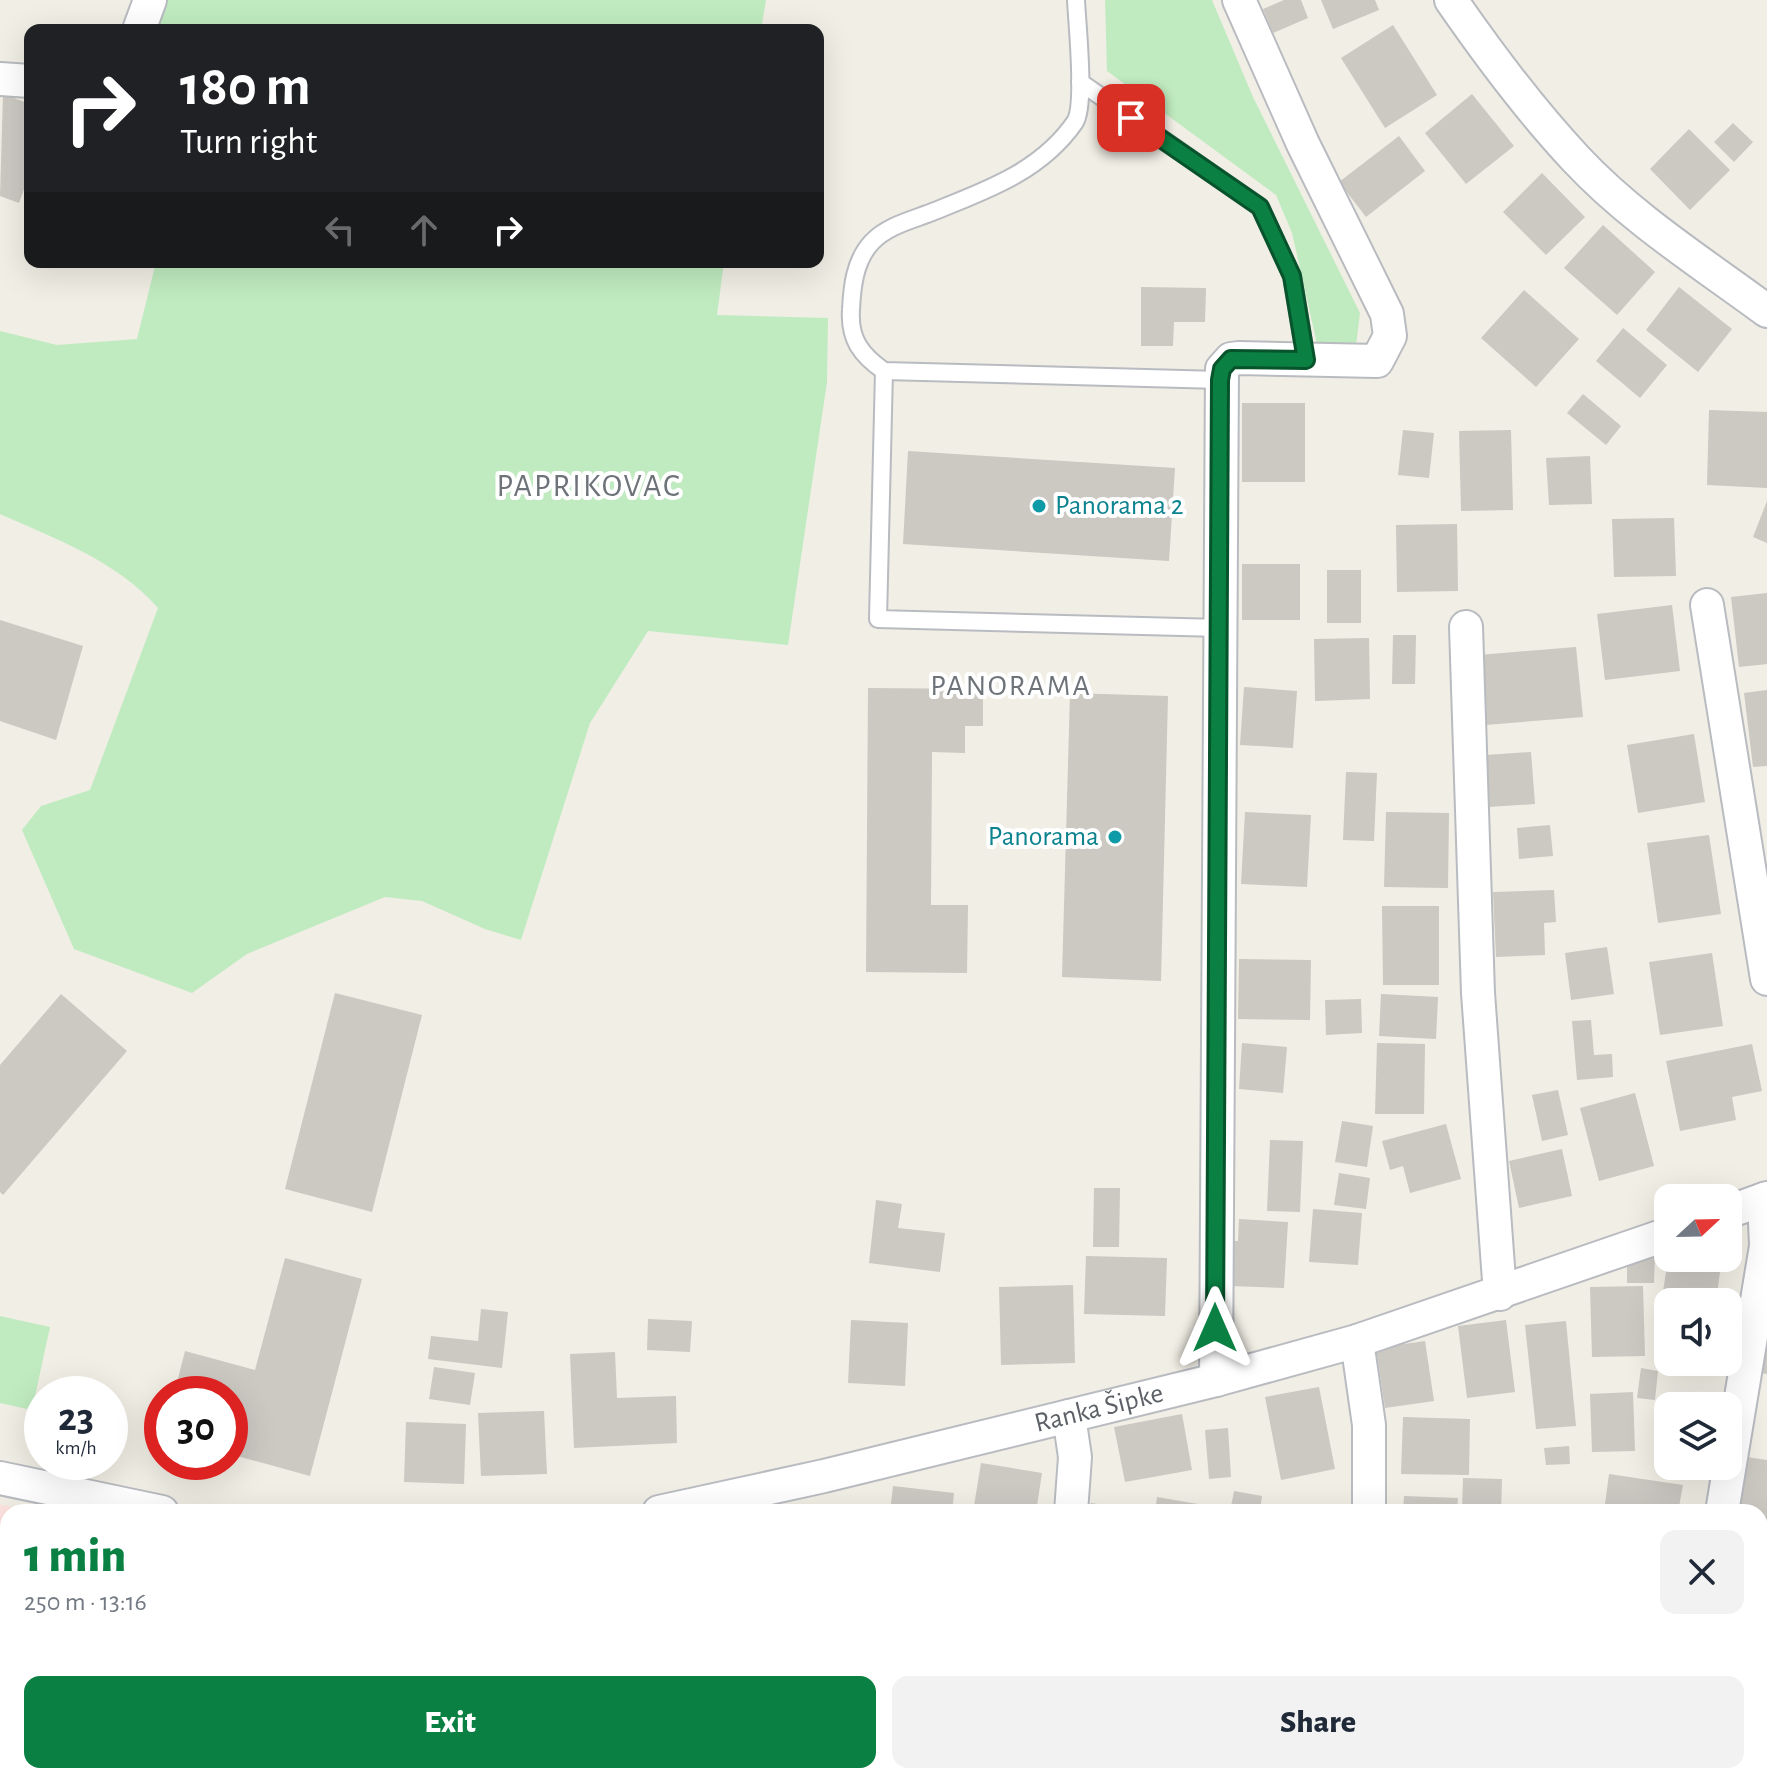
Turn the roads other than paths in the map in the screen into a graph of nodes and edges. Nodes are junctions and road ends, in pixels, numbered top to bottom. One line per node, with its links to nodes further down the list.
1 (150, 0): 5 (street)
2 (1076, 0): 8 (lane)
3 (1239, 0): 10 (street)
4 (1451, 0): 9 (street)
5 (141, 24)
6 (0, 79): 7 (street)
7 (24, 81)
8 (1080, 82): 10 (lane); 11 (lane)
9 (1767, 311)
10 (1306, 360): 12 (street)
11 (884, 371): 12 (lane); 15 (lane)
12 (1220, 380): 15 (street)
13 (1707, 605): 16 (street)
14 (1466, 627): 20 (street)
15 (1220, 628): 22 (street)
16 (1767, 979)
17 (1766, 1199): 18 (street); 30 (street)
18 (1742, 1207)
19 (1654, 1239): 20 (street, Ranka Šipke)
20 (1500, 1294): 21 (street, Ranka Šipke)
21 (1357, 1341): 22 (street, Ranka Šipke); 29 (street)
22 (1216, 1380): 23 (street, Ranka Šipke)
23 (1069, 1416): 27 (street, Ranka Šipke); 28 (street)
24 (0, 1478): 25 (street)
25 (38, 1500): 26 (street)
26 (79, 1504)
27 (698, 1504)
28 (1072, 1504)
29 (1369, 1504)
30 (1723, 1504)

